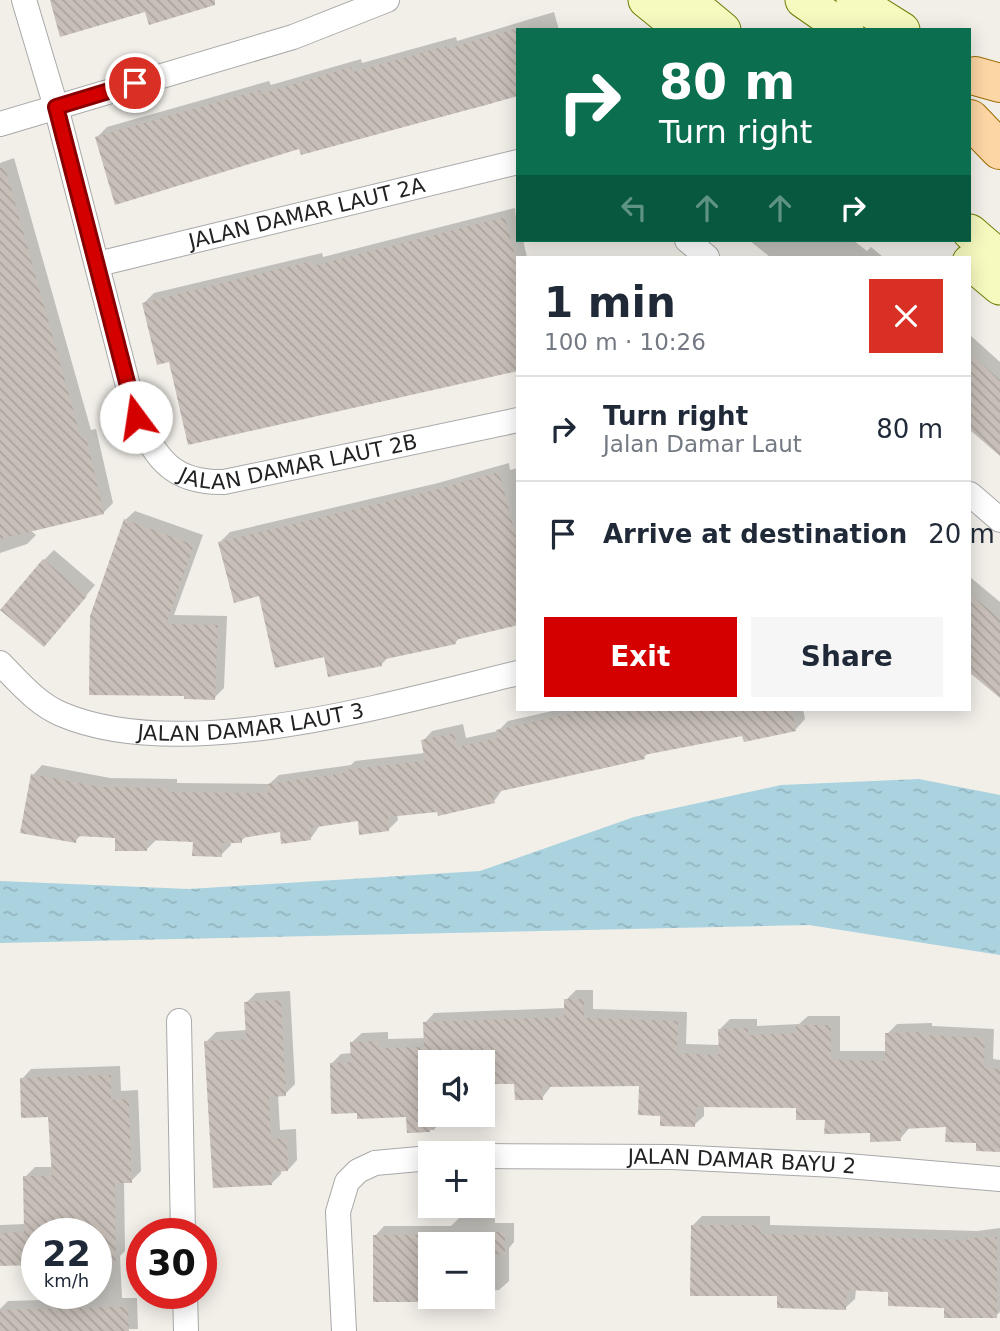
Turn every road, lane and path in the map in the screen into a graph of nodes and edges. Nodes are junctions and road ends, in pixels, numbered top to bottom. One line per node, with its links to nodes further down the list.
1 (24, 0): 11 (street, JALAN DAMAR LAUT 2B)
2 (387, 0): 11 (street)
3 (646, 0): 7 (street)
4 (687, 0): 8 (street)
5 (803, 0): 9 (street)
6 (854, 0): 10 (street)
7 (681, 28)
8 (721, 28)
9 (843, 28)
10 (899, 28)
11 (56, 107): 14 (street); 25 (street, JALAN DAMAR LAUT 2B)
12 (971, 118): 15 (street)
13 (971, 118): 16 (main road)
14 (0, 124)
15 (1000, 134)
16 (1000, 150)
17 (516, 162): 25 (street, JALAN DAMAR LAUT 2A)
18 (971, 233): 23 (street)
19 (689, 242): 21 (street)
20 (945, 242): 22 (street)
21 (706, 256)
22 (963, 256)
23 (1000, 258)
24 (971, 262): 26 (street)
25 (98, 264): 27 (street, JALAN DAMAR LAUT 2B)
26 (1000, 287)
27 (516, 421)
28 (971, 495): 29 (street)
29 (1000, 520)
30 (0, 663): 31 (street, JALAN DAMAR LAUT 3)
31 (516, 673)
32 (179, 1021): 36 (street)
33 (495, 1156): 35 (street, JALAN DAMAR BAYU 2)
34 (418, 1159): 39 (street)
35 (1000, 1179)
36 (183, 1218)
37 (185, 1309): 38 (street)
38 (186, 1331)
39 (344, 1331)

